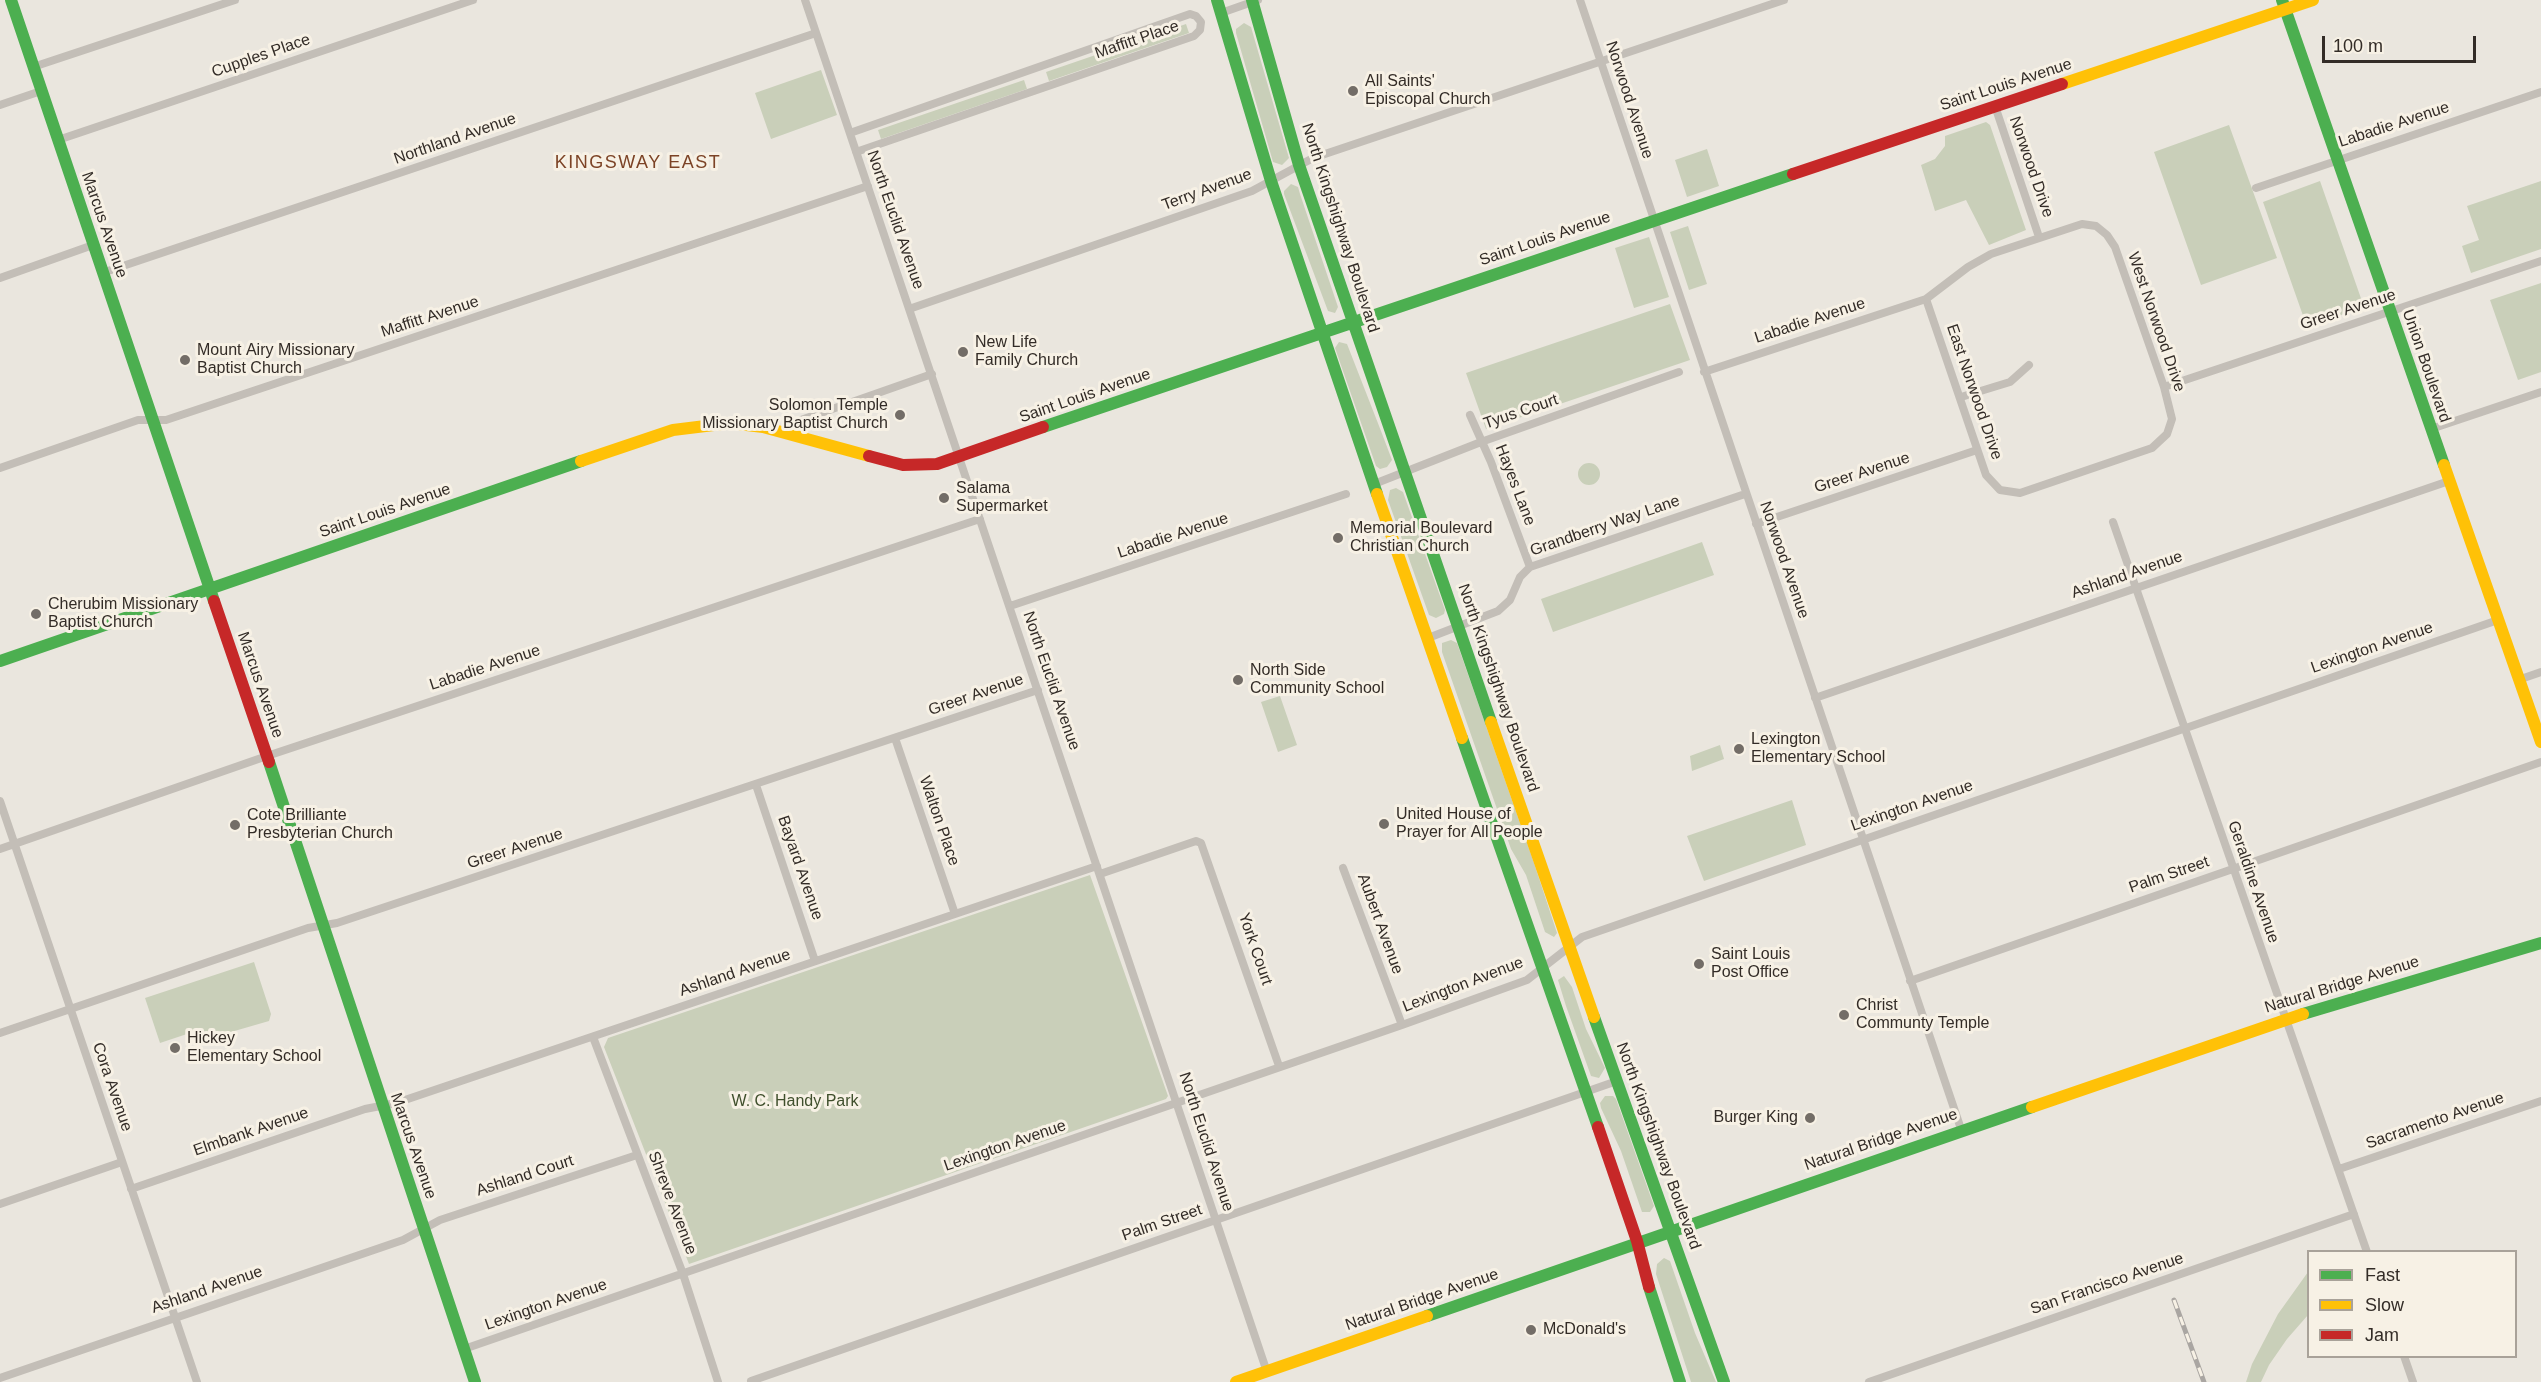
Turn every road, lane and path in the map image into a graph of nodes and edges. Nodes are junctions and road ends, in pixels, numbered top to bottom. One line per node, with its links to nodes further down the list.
1 (10, 0): 14 (main road, Marcus Avenue)
2 (235, 0): 14 (street)
3 (473, 0): 20 (street, Cupples Place)
4 (805, 0): 12 (street, North Euclid Avenue)
5 (1217, 0): 11 (main road)
6 (1580, 0): 13 (street, Norwood Avenue)
7 (1784, 0): 13 (street, Terry Avenue)
8 (2313, 0): 10 (main road, Saint Louis Avenue)
9 (1254, 1): 11 (street); 23 (main road, North Kingshighway Boulevard)
10 (2283, 5): 18 (main road, Saint Louis Avenue); 22 (main road, Union Boulevard)
11 (1221, 13): 24 (main road)
12 (816, 33): 19 (street, North Euclid Avenue); 32 (street, Northland Avenue)
13 (1600, 62): 23 (street, Terry Avenue); 27 (street, Norwood Avenue)
14 (33, 67): 15 (main road, Marcus Avenue)
15 (41, 91): 17 (street); 20 (main road, Marcus Avenue)
16 (2541, 92): 22 (street, Labadie Avenue)
17 (0, 105)
18 (1995, 106): 27 (main road, Saint Louis Avenue); 29 (street, Norwood Drive)
19 (850, 134): 21 (street, North Euclid Avenue); 21 (street, Maffitt Place)
20 (58, 140): 30 (main road, Marcus Avenue)
21 (856, 152): 25 (street, North Euclid Avenue)
22 (2337, 159): 26 (street, Labadie Avenue); 36 (main road, Union Boulevard)
23 (1299, 165): 24 (street, Terry Avenue); 37 (main road, North Kingshighway Boulevard)
24 (1271, 181): 35 (street, Terry Avenue); 38 (main road)
25 (868, 186): 35 (street, North Euclid Avenue); 47 (street, Maffitt Avenue)
26 (2256, 188)
27 (1653, 220): 37 (main road, Saint Louis Avenue); 41 (street, Norwood Avenue)
28 (2096, 226): 29 (street, Labadie Avenue); 43 (street, West Norwood Drive)
29 (2039, 237): 34 (street, Labadie Avenue)
30 (93, 245): 32 (main road, Marcus Avenue); 33 (street)
31 (2541, 261): 36 (street, Greer Avenue)
32 (102, 273): 47 (main road, Marcus Avenue)
33 (0, 278)
34 (1926, 299): 41 (street, Labadie Avenue); 45 (street, East Norwood Drive)
35 (909, 309): 42 (street, North Euclid Avenue)
36 (2390, 312): 43 (street, Greer Avenue); 48 (main road, Union Boulevard)
37 (1353, 321): 38 (main road, Saint Louis Avenue); 54 (main road, North Kingshighway Boulevard)
38 (1320, 332): 52 (main road, Saint Louis Avenue); 56 (main road)
39 (2029, 365): 45 (street)
40 (1679, 372): 50 (street, Tyus Court)
41 (1704, 372): 59 (street, Norwood Avenue)
42 (932, 374): 49 (street); 52 (street, North Euclid Avenue)
43 (2164, 387): 57 (street, West Norwood Drive)
44 (2541, 392): 48 (street)
45 (1961, 397): 51 (street, East Norwood Drive)
46 (1470, 415): 50 (street, Hayes Lane)
47 (153, 419): 53 (street, Maffitt Avenue); 65 (main road, Marcus Avenue)
48 (2431, 429): 55 (main road, Union Boulevard)
49 (787, 431): 52 (main road, Saint Louis Avenue); 65 (main road, Saint Louis Avenue)
50 (1482, 442): 54 (street, Tyus Court); 63 (street, Hayes Lane)
51 (1977, 450): 57 (street, East Norwood Drive); 62 (street, Greer Avenue)
52 (960, 457): 60 (street, North Euclid Avenue)
53 (0, 468)
54 (1404, 473): 56 (street, Tyus Court); 68 (main road, North Kingshighway Boulevard)
55 (2449, 481): 64 (street, Ashland Avenue); 67 (main road, Union Boulevard)
56 (1374, 484): 69 (main road)
57 (2000, 490)
58 (1346, 494): 66 (street, Labadie Avenue)
59 (1745, 494): 62 (street, Norwood Avenue); 63 (street, Grandberry Way Lane)
60 (980, 519): 66 (street, North Euclid Avenue); 78 (street, Labadie Avenue)
61 (2113, 522): 64 (street, Geraldine Avenue)
62 (1756, 524): 74 (street, Norwood Avenue)
63 (1530, 567): 68 (street, Grandberry Way Lane)
64 (2136, 588): 74 (street, Ashland Avenue); 75 (street, Geraldine Avenue)
65 (210, 589): 70 (main road, Saint Louis Avenue); 78 (main road, Marcus Avenue)
66 (1010, 606): 73 (street, North Euclid Avenue)
67 (2498, 620): 72 (main road, Union Boulevard); 75 (street, Lexington Avenue)
68 (1460, 627): 69 (street, Grandberry Way Lane); 92 (main road, North Kingshighway Boulevard)
69 (1428, 638): 94 (main road)
70 (0, 661)
71 (2541, 672): 72 (street)
72 (2518, 680): 77 (main road, Union Boulevard)
73 (1038, 690): 76 (street, Greer Avenue); 88 (street, North Euclid Avenue)
74 (1815, 698): 82 (street, Norwood Avenue)
75 (2184, 728): 82 (street, Lexington Avenue); 87 (street, Geraldine Avenue)
76 (895, 738): 80 (street, Greer Avenue); 89 (street, Walton Place)
77 (2541, 742)
78 (267, 756): 84 (street, Labadie Avenue); 90 (main road, Marcus Avenue)
79 (2541, 762): 87 (street, Palm Street)
80 (756, 785): 90 (street, Greer Avenue); 93 (street, Bayard Avenue)
81 (0, 801): 84 (street, Cora Avenue)
82 (1863, 839): 92 (street, Lexington Avenue); 95 (street, Norwood Avenue)
83 (1200, 843): 88 (street, Ashland Avenue); 101 (street, York Court)
84 (15, 844): 85 (street, Labadie Avenue); 96 (street, Cora Avenue)
85 (0, 849)
86 (1343, 868): 98 (street, Aubert Avenue)
87 (2232, 868): 95 (street, Palm Street); 97 (street, Geraldine Avenue)
88 (1099, 870): 89 (street, Ashland Avenue); 105 (street, North Euclid Avenue)
89 (955, 914): 93 (street, Ashland Avenue)
90 (323, 925): 96 (street, Greer Avenue); 106 (main road, Marcus Avenue)
91 (2541, 943): 97 (main road, Natural Bridge Avenue)
92 (1569, 947): 94 (street, Lexington Avenue); 102 (main road, North Kingshighway Boulevard)
93 (815, 961): 100 (street, Ashland Avenue)
94 (1542, 968): 98 (street, Lexington Avenue); 103 (main road)
95 (1910, 981): 107 (street, Norwood Avenue)
96 (70, 1009): 99 (street, Greer Avenue); 109 (street, Cora Avenue)
97 (2286, 1019): 107 (main road, Natural Bridge Avenue); 110 (street, Geraldine Avenue)
98 (1402, 1025): 101 (street, Lexington Avenue)
99 (0, 1033)
100 (593, 1037): 106 (street, Ashland Avenue); 108 (street, Shreve Avenue)
101 (1279, 1066): 105 (street, Lexington Avenue)
102 (1617, 1081): 103 (street, Palm Street); 116 (main road, North Kingshighway Boulevard)
103 (1586, 1092): 114 (street, Palm Street); 117 (main road)
104 (2541, 1101): 110 (street, Sacramento Avenue)
105 (1177, 1103): 114 (street, North Euclid Avenue); 119 (street, Lexington Avenue)
106 (381, 1106): 111 (street, Elmbank Avenue); 115 (main road, Marcus Avenue)
107 (1961, 1129): 116 (main road, Natural Bridge Avenue)
108 (637, 1155): 115 (street, Ashland Court); 119 (street, Shreve Avenue)
109 (122, 1162): 111 (street, Cora Avenue); 112 (street)
110 (2339, 1168): 113 (street, Geraldine Avenue)
111 (131, 1189): 120 (street, Cora Avenue)
112 (0, 1204)
113 (2354, 1214): 118 (street, Geraldine Avenue); 132 (street, San Francisco Avenue)
114 (1216, 1221): 123 (street, North Euclid Avenue); 125 (street, Palm Street)
115 (423, 1229): 120 (street, Ashland Avenue); 121 (main road, Marcus Avenue)
116 (1670, 1230): 117 (main road, Natural Bridge Avenue); 131 (main road, North Kingshighway Boulevard)
117 (1637, 1242): 123 (main road, Natural Bridge Avenue); 130 (main road)
118 (2367, 1250)
119 (683, 1274): 121 (street, Lexington Avenue); 128 (street, Shreve Avenue)
120 (175, 1317): 124 (street, Ashland Avenue); 126 (street, Cora Avenue)
121 (464, 1350): 127 (main road, Marcus Avenue)
122 (2405, 1358): 133 (street)
123 (1266, 1372): 129 (main road, Natural Bridge Avenue)
124 (0, 1378)
125 (751, 1381)
126 (197, 1382)
127 (475, 1382)
128 (718, 1382)
129 (1236, 1382)
130 (1680, 1382)
131 (1724, 1382)
132 (1869, 1382)
133 (2413, 1382)

